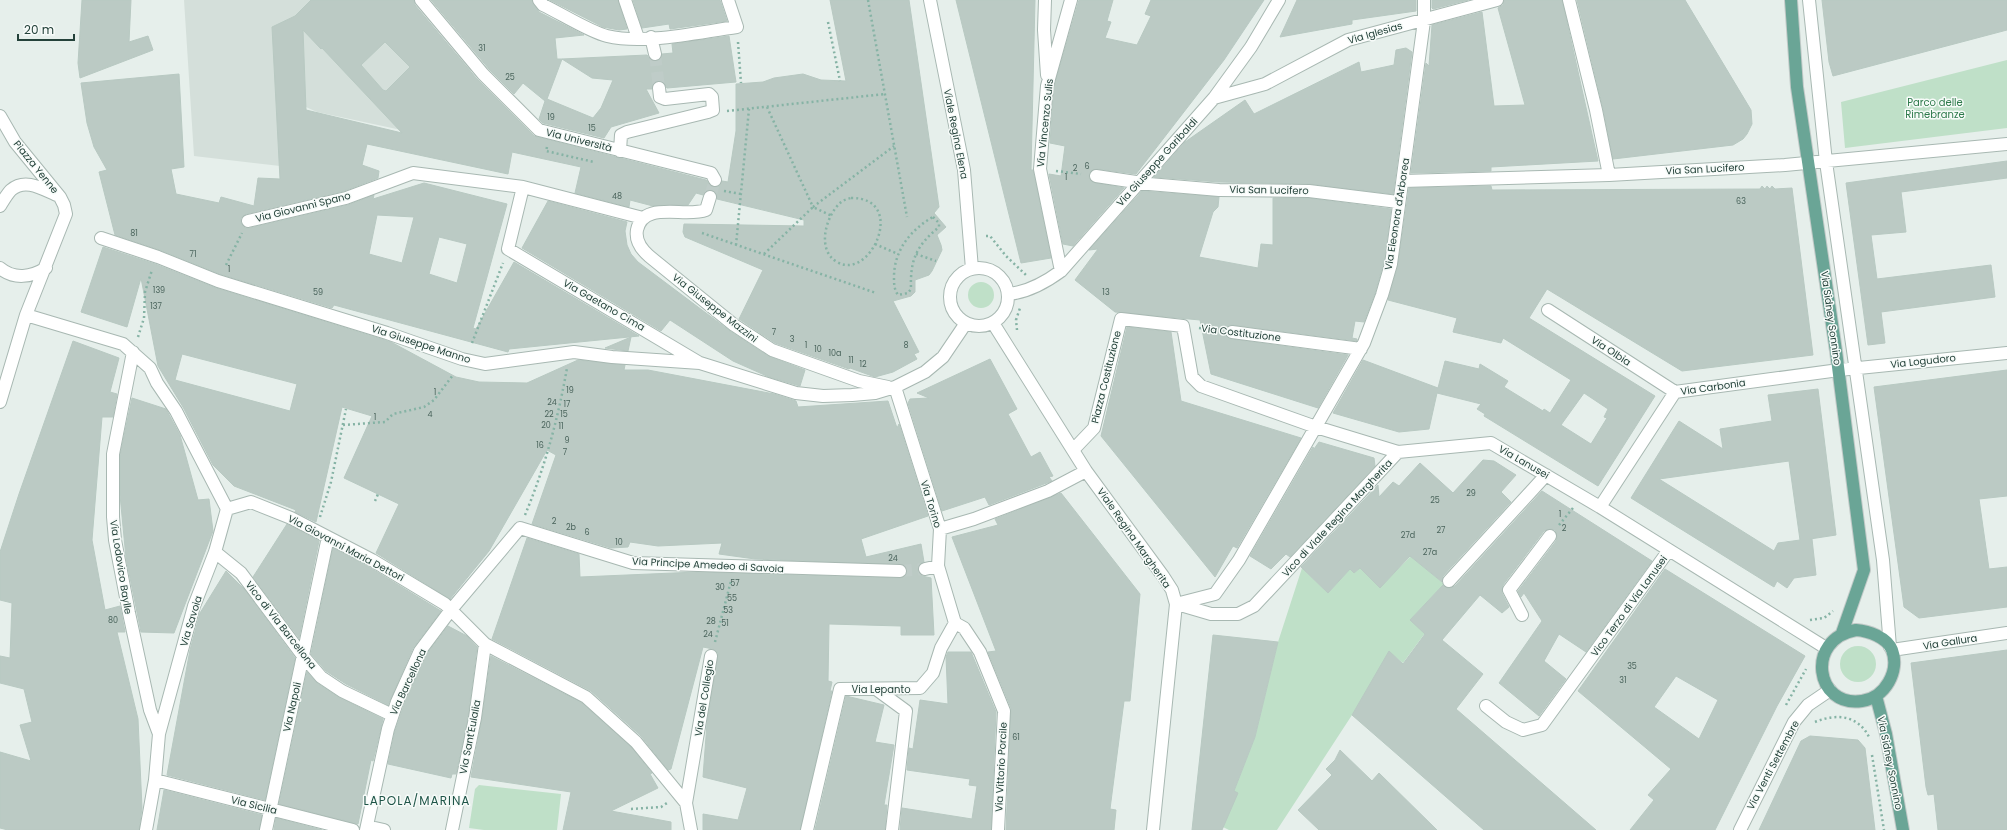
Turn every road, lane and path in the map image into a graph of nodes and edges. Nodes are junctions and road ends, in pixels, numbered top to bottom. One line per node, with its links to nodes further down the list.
1 (421, 0): 33 (street, Via Università)
2 (539, 0): 19 (street)
3 (625, 0): 19 (street)
4 (728, 0): 17 (street)
5 (868, 0): 25 (path)
6 (930, 0): 67 (street, Viale Regina Elena)
7 (1045, 0): 23 (street)
8 (1071, 0): 23 (street, Via Vincenzo Sulis)
9 (1279, 0): 26 (street, Via Giuseppe Garibaldi)
10 (1424, 0): 15 (street, Via Eleonora d'Arborea)
11 (1497, 0): 15 (street, Via Iglesias)
12 (1569, 0): 37 (street)
13 (1791, 0): 35 (main road, Via Sidney Sonnino)
14 (1809, 0): 34 (street)
15 (1424, 21): 26 (street, Via Iglesias); 40 (street, Via Eleonora d'Arborea)
16 (828, 22): 21 (path)
17 (737, 27): 18 (street); 22 (path)
18 (651, 37): 19 (street); 20 (street)
19 (638, 38)
20 (655, 54)
21 (840, 81)
22 (741, 83)
23 (1047, 86): 36 (street, Via Vincenzo Sulis)
24 (659, 88): 33 (street)
25 (885, 94): 27 (path); 32 (path)
26 (1214, 98): 41 (street, Via Giuseppe Garibaldi)
27 (767, 107): 28 (path); 49 (path)
28 (749, 109): 29 (path); 44 (path)
29 (736, 110)
30 (0, 116): 45 (street, Piazza Yenne)
31 (2007, 144): 34 (street, Via San Lucifero)
32 (894, 146): 49 (path); 51 (path)
33 (620, 151): 39 (street, Via Università)
34 (1826, 162): 35 (street, Via San Lucifero); 83 (street)
35 (1809, 163): 37 (street, Via San Lucifero); 84 (main road, Via Sidney Sonnino)
36 (1040, 169): 38 (path); 68 (street, Via Vincenzo Sulis)
37 (1609, 175): 40 (street, Via San Lucifero)
38 (1096, 176): 41 (street, Via San Lucifero)
39 (715, 180)
40 (1403, 181): 47 (street, Via Eleonora d'Arborea)
41 (1139, 182): 47 (street, Via San Lucifero); 68 (street, Via Giuseppe Garibaldi)
42 (523, 187): 52 (street, Via Giovanni Spano); 53 (street, Via Giovanni Spano); 58 (street)
43 (726, 191): 44 (path)
44 (741, 194): 57 (path)
45 (60, 197): 48 (street); 66 (street)
46 (710, 197): 52 (street)
47 (1398, 202): 78 (street, Via Eleonora d'Arborea)
48 (0, 206)
49 (812, 207): 50 (path); 59 (path)
50 (832, 216): 56 (path); 56 (path)
51 (907, 217)
52 (643, 218): 86 (street, Via Giuseppe Mazzini)
53 (248, 221): 64 (path, Via Giovanni Spano)
54 (702, 233): 57 (path)
55 (101, 238): 62 (street, Via Giuseppe Manno)
56 (875, 244): 60 (path)
57 (736, 245): 59 (path)
58 (508, 249): 77 (path); 81 (street, Via Gaetano Cima)
59 (764, 254): 69 (path)
60 (898, 254): 61 (path); 61 (path)
61 (916, 254): 63 (path)
62 (157, 257): 79 (path); 81 (street, Via Giuseppe Manno)
63 (936, 261)
64 (226, 265)
65 (0, 268): 66 (street)
66 (46, 268): 72 (street)
67 (972, 269): 70 (street); 74 (street)
68 (1061, 271): 70 (street, Via Giuseppe Garibaldi)
69 (876, 293)
70 (1009, 294): 73 (street)
71 (1548, 310): 87 (street, Via Olbia)
72 (26, 315): 79 (street); 88 (street)
73 (993, 323): 74 (street); 92 (street, Viale Regina Margherita)
74 (966, 324): 86 (street)
75 (1183, 326): 76 (path, Via Costituzione); 91 (street, Via Lanusei); 92 (street, Piazza Costituzione)
76 (1232, 332): 78 (street, Via Costituzione)
77 (472, 343)
78 (1361, 349): 91 (street, Via Eleonora d'Arborea)
79 (133, 352): 100 (street); 134 (street, Via Lodovico Baylle)
80 (2007, 353): 83 (street, Via Logudoro)
81 (700, 363): 86 (street, Via Giuseppe Manno)
82 (568, 364): 101 (path)
83 (1856, 368): 84 (street, Via Logudoro); 123 (street)
84 (1838, 370): 87 (street, Via Carbonia); 119 (main road, Via Sidney Sonnino)
85 (453, 375): 90 (path)
86 (895, 387): 102 (street, Via Torino)
87 (1675, 392): 99 (street, Via Carbonia)
88 (0, 402)
89 (346, 409): 90 (path)
90 (343, 425): 103 (path)
91 (1316, 427): 93 (street, Via Lanusei); 113 (street, Via Eleonora d'Arborea)
92 (1073, 450): 94 (street, Viale Regina Margherita)
93 (1398, 452): 95 (street, Via Lanusei); 113 (street, Vico di Viale Regina Margherita)
94 (1086, 471): 102 (street); 113 (street, Viale Regina Margherita)
95 (1546, 475): 97 (street, Via Lanusei); 112 (street)
96 (378, 494): 98 (path)
97 (1582, 497): 99 (street, Via Lanusei); 104 (path)
98 (375, 501)
99 (1600, 507): 106 (street, Via Lanusei)
100 (227, 509): 103 (street, Via Giovanni Maria Dettori); 107 (street, Via Savoia)
101 (520, 528): 109 (street, Via Principe Amedeo di Savoia); 115 (street, Via Barcellona)
102 (940, 529): 108 (street, Via Torino)
103 (316, 531): 105 (street, Via Giovanni Maria Dettori)
104 (1550, 536): 116 (street)
105 (328, 537): 115 (street, Via Giovanni Maria Dettori); 124 (street, Via Napoli)
106 (1670, 550): 118 (street, Via Lanusei); 130 (street, Vico Terzo di Via Lanusei)
107 (215, 552): 124 (street, Vico di Via Barcellona); 134 (street, Via Savoia)
108 (938, 566): 110 (street); 117 (street, Via Torino)
109 (735, 567): 111 (street, Via Principe Amedeo di Savoia); 125 (path, Via del Collegio)
110 (925, 569)
111 (900, 571)
112 (1449, 581)
113 (1176, 604): 152 (street, Viale Regina Margherita)
114 (1835, 609): 118 (path)
115 (450, 611): 121 (street, Via Giovanni Maria Dettori); 132 (street, Via Barcellona)
116 (1522, 615)
117 (955, 623): 127 (street, Via Lepanto); 151 (street, Via Vittorio Porcile)
118 (1790, 626): 122 (street, Via Lanusei)
119 (1842, 633): 122 (main road); 123 (main road)
120 (2007, 633): 123 (street, Via Gallura)
121 (485, 644): 138 (street, Via Giovanni Maria Dettori); 147 (street, Via Sant'Eulalia)
122 (1826, 648): 128 (main road)
123 (1891, 648): 129 (main road)
124 (303, 656): 132 (street, Vico di Via Barcellona); 139 (street, Via Napoli)
125 (711, 656): 138 (street, Via del Collegio)
126 (1808, 666): 131 (path)
127 (876, 689): 149 (street, Via Lepanto); 150 (street)
128 (1830, 690): 129 (main road); 153 (street, Via Venti Settembre)
129 (1876, 696): 155 (main road, Via Sidney Sonnino)
130 (1486, 706)
131 (1784, 710)
132 (392, 715): 144 (street, Via Barcellona)
133 (1809, 724): 135 (path)
134 (159, 734): 137 (street, Via Lodovico Baylle)
135 (1870, 744)
136 (1872, 750): 154 (path)
137 (154, 780): 139 (street, Via Sicilia); 141 (street, Via Lodovico Baylle)
138 (683, 800): 140 (path); 148 (street, Via del Collegio)
139 (269, 808): 142 (street, Via Napoli); 143 (street, Via Sicilia)
140 (631, 809)
141 (146, 830)
142 (266, 830)
143 (353, 830)
144 (366, 830)
145 (372, 830): 146 (street)
146 (384, 830)
147 (452, 830)
148 (691, 830)
149 (807, 830)
150 (892, 830)
151 (998, 830)
152 (1153, 830)
153 (1740, 830)
154 (1884, 830)
155 (1903, 830)

